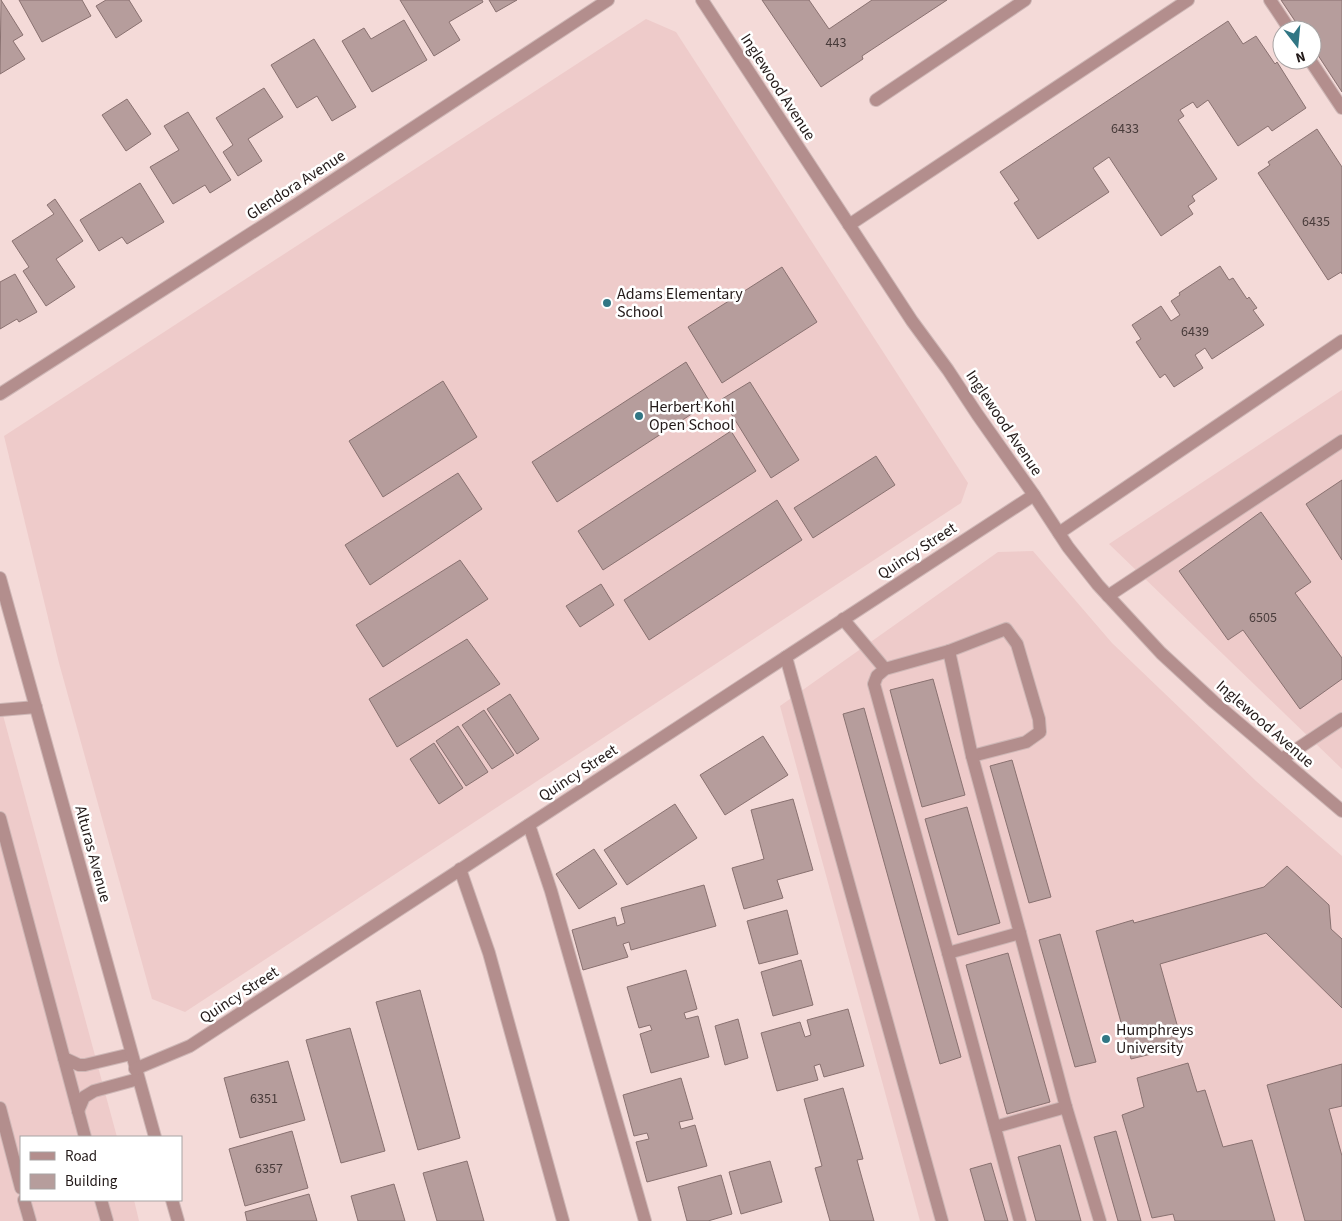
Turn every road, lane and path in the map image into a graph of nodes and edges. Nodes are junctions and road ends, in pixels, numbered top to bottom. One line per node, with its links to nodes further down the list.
1 (608, 0): 12 (street, Glendora Avenue)
2 (702, 0): 10 (street, Inglewood Avenue)
3 (1025, 0): 8 (street)
4 (1188, 0): 10 (street)
5 (1270, 0): 6 (street)
6 (1283, 20)
7 (1317, 70): 9 (street)
8 (876, 100)
9 (1342, 108)
10 (849, 225): 14 (street, Inglewood Avenue)
11 (1342, 341): 15 (street)
12 (0, 394)
13 (1342, 441): 17 (street)
14 (1034, 495): 15 (street, Inglewood Avenue); 18 (street, Quincy Street)
15 (1059, 533): 17 (street, Inglewood Avenue)
16 (0, 578): 22 (street, Alturas Avenue)
17 (1108, 596): 26 (street, Inglewood Avenue)
18 (843, 619): 20 (street, Quincy Street); 21 (street)
19 (949, 650): 21 (street); 25 (street); 25 (street)
20 (786, 657): 29 (street, Quincy Street); 51 (street)
21 (885, 669): 32 (street)
22 (36, 708): 23 (street); 33 (street, Alturas Avenue)
23 (0, 710)
24 (1342, 719): 26 (street)
25 (972, 756): 31 (street)
26 (1282, 759): 27 (street, Inglewood Avenue)
27 (1342, 811)
28 (0, 818): 34 (street)
29 (529, 825): 30 (street, Quincy Street); 50 (street)
30 (460, 869): 35 (street, Quincy Street); 49 (street)
31 (1020, 933): 32 (street); 36 (street)
32 (948, 953): 39 (street)
33 (131, 1054): 34 (street); 35 (street, Alturas Avenue)
34 (64, 1058): 38 (street)
35 (137, 1074): 38 (street, Quincy Street); 41 (street, Alturas Avenue)
36 (1066, 1107): 39 (street); 53 (street)
37 (0, 1108): 42 (street)
38 (78, 1112): 40 (street)
39 (995, 1127): 52 (street)
40 (85, 1136)
41 (155, 1136)
42 (20, 1184)
43 (24, 1201): 46 (street)
44 (102, 1201): 47 (street)
45 (172, 1201): 48 (street)
46 (30, 1221)
47 (107, 1221)
48 (178, 1221)
49 (563, 1221)
50 (645, 1221)
51 (942, 1221)
52 (1020, 1221)
53 (1100, 1221)

